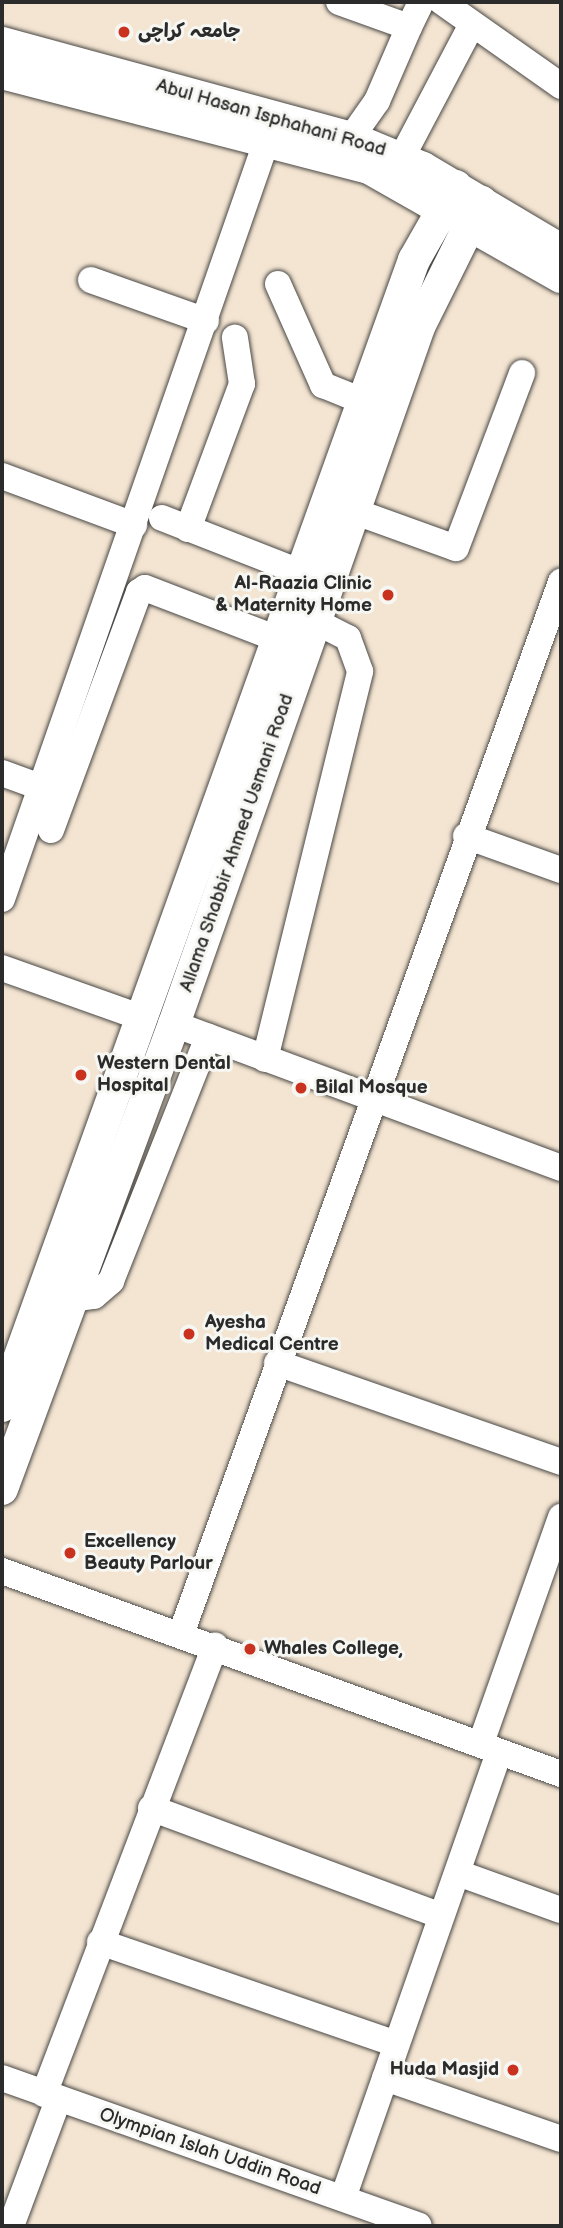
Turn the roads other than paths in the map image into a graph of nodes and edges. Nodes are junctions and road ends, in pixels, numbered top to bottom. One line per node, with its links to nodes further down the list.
1 (339, 2): 5 (street)
2 (421, 2): 5 (street)
3 (442, 2): 4 (street)
4 (472, 24): 8 (street); 11 (street)
5 (409, 27): 10 (street)
6 (2, 43): 10 (main road, Abul Hasan Isphahani Road)
7 (2, 73): 9 (main road, Abul Hasan Isphahani Road)
8 (561, 86)
9 (268, 137): 12 (main road, Abul Hasan Isphahani Road); 17 (street)
10 (351, 138): 11 (main road, Abul Hasan Isphahani Road)
11 (402, 157): 12 (main road, Abul Hasan Isphahani Road)
12 (462, 204): 13 (main road, Abul Hasan Isphahani Road); 14 (main road, Abul Hasan Isphahani Road); 20 (main road, Allama Shabbir Ahmed Usmani Road); 22 (main road, Allama Shabbir Ahmed Usmani Road)
13 (561, 250)
14 (561, 277)
15 (91, 280): 17 (street)
16 (278, 284): 20 (street)
17 (206, 321): 24 (street)
18 (235, 338): 25 (street)
19 (522, 373): 22 (street)
20 (365, 402): 26 (main road, Allama Shabbir Ahmed Usmani Road)
21 (2, 476): 24 (street)
22 (356, 512): 28 (main road, Allama Shabbir Ahmed Usmani Road)
23 (162, 518): 25 (street)
24 (134, 525): 31 (street)
25 (188, 528): 26 (street)
26 (300, 572): 29 (main road, Allama Shabbir Ahmed Usmani Road)
27 (561, 582): 33 (street)
28 (314, 621): 38 (main road, Allama Shabbir Ahmed Usmani Road); 40 (street)
29 (275, 639): 32 (street); 37 (main road, Allama Shabbir Ahmed Usmani Road)
30 (2, 773): 31 (street)
31 (40, 787): 35 (street)
32 (51, 830)
33 (466, 836): 34 (street); 41 (street)
34 (561, 870)
35 (2, 899)
36 (2, 968): 37 (street)
37 (137, 1016): 45 (main road, Allama Shabbir Ahmed Usmani Road)
38 (174, 1024): 39 (street); 43 (main road, Allama Shabbir Ahmed Usmani Road)
39 (208, 1037): 40 (street); 43 (street)
40 (265, 1059): 41 (street)
41 (373, 1101): 42 (street); 44 (street)
42 (561, 1168)
43 (72, 1299): 47 (main road, Allama Shabbir Ahmed Usmani Road)
44 (277, 1363): 46 (street); 50 (street)
45 (2, 1406)
46 (561, 1462)
47 (2, 1489)
48 (561, 1517): 52 (street)
49 (2, 1571): 50 (street)
50 (181, 1634): 51 (street)
51 (215, 1646): 52 (street); 54 (street)
52 (490, 1748): 53 (street); 55 (street)
53 (561, 1774)
54 (151, 1808): 57 (street); 58 (street)
55 (458, 1873): 56 (street); 57 (street)
56 (561, 1910)
57 (438, 1914): 59 (street)
58 (100, 1942): 59 (street); 62 (street)
59 (396, 2043): 61 (street)
60 (2, 2078): 62 (street, Olympian Islah Uddin Road)
61 (385, 2078): 63 (street); 64 (street)
62 (51, 2097): 64 (street, Olympian Islah Uddin Road); 66 (street)
63 (561, 2139)
64 (343, 2198): 65 (street, Olympian Islah Uddin Road)
65 (366, 2217): 67 (street, Olympian Islah Uddin Road)
66 (11, 2226)
67 (419, 2226)

